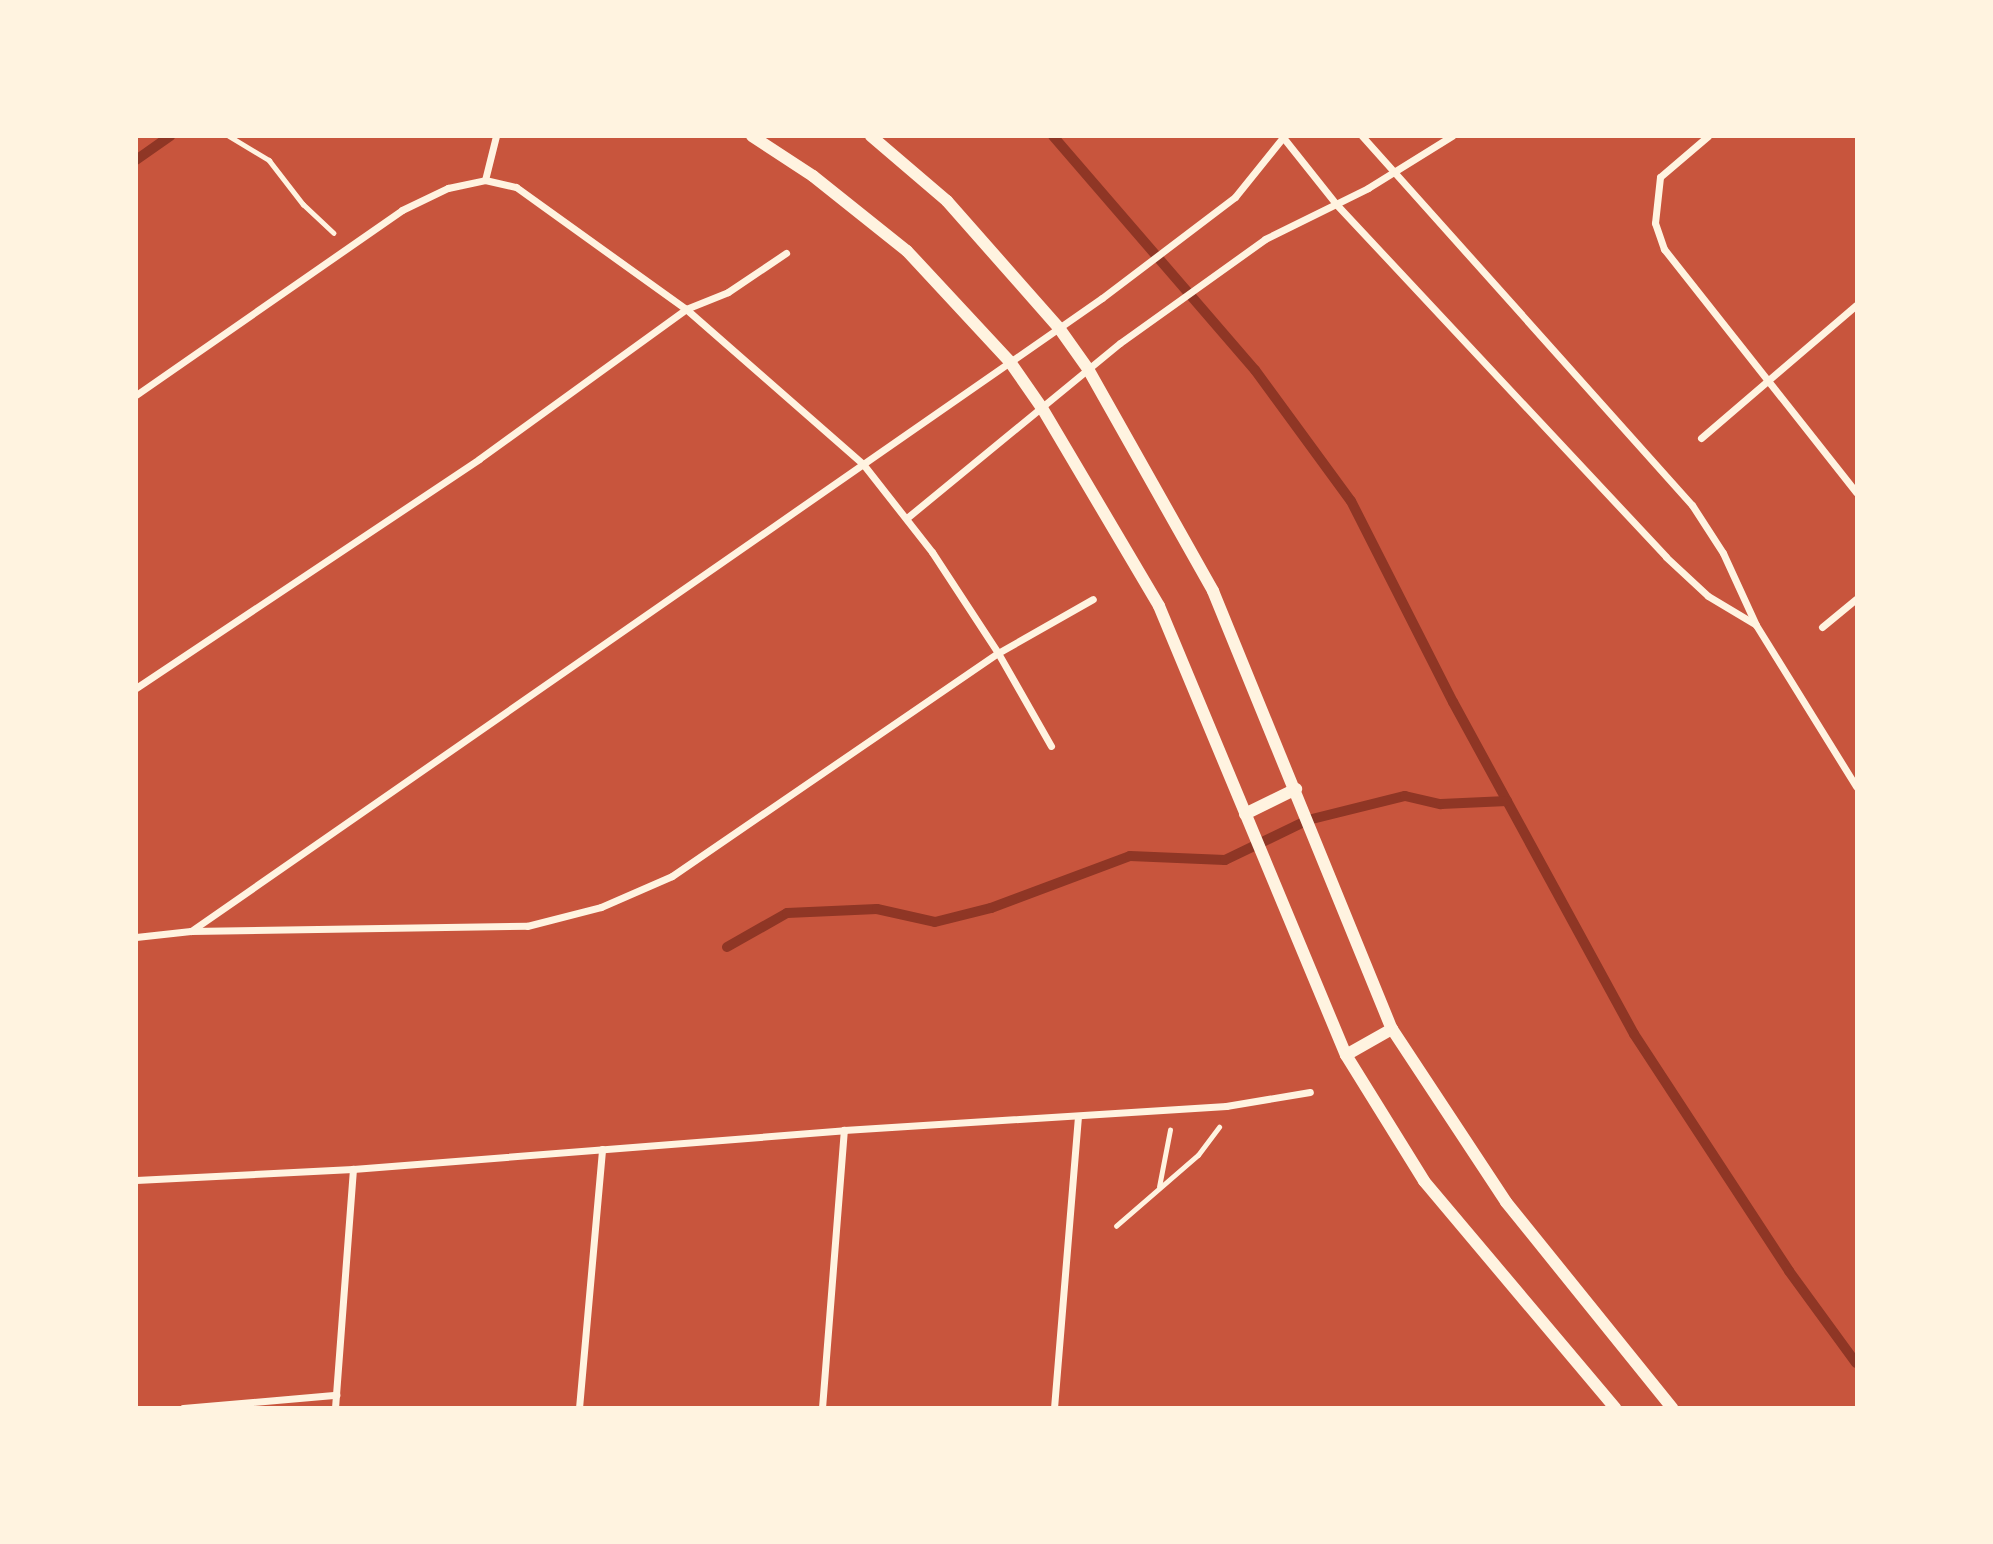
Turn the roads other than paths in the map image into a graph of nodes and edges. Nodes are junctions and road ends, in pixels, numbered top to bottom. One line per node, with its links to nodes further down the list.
1 (496, 136): 9 (street)
2 (752, 136): 15 (street)
3 (871, 136): 14 (street)
4 (1362, 136): 8 (street)
5 (1452, 136): 8 (street)
6 (1708, 136): 17 (street)
7 (1283, 137): 10 (street); 14 (street)
8 (1396, 173): 10 (street); 26 (street)
9 (485, 180): 13 (street); 18 (street)
10 (1336, 204): 16 (street); 26 (street)
11 (786, 253): 13 (street)
12 (1857, 305): 17 (street)
13 (686, 309): 21 (street); 29 (street)
14 (1059, 328): 15 (street); 16 (street)
15 (1010, 362): 19 (street); 21 (street)
16 (1088, 369): 19 (street); 32 (street)
17 (1766, 381): 20 (street); 22 (street)
18 (136, 395)
19 (1042, 408): 23 (street); 33 (street)
20 (1701, 438)
21 (863, 464): 23 (street); 34 (street)
22 (1857, 492)
23 (908, 517): 28 (street)
24 (1093, 599): 28 (street)
25 (1857, 599): 27 (street)
26 (1756, 625): 31 (street)
27 (1822, 627)
28 (998, 653): 30 (street); 34 (street)
29 (136, 688)
30 (1051, 746)
31 (1857, 786)
32 (1296, 789): 33 (street); 36 (street)
33 (1245, 814): 37 (street)
34 (191, 931): 35 (street)
35 (136, 937)
36 (1392, 1029): 37 (street); 51 (street)
37 (1346, 1055): 50 (street)
38 (1310, 1092): 39 (street)
39 (1078, 1115): 40 (street); 49 (street)
40 (844, 1130): 41 (street); 48 (street)
41 (602, 1149): 42 (street); 47 (street)
42 (353, 1169): 43 (street); 44 (street)
43 (136, 1180)
44 (336, 1395): 45 (street); 46 (street)
45 (183, 1408)
46 (335, 1408)
47 (579, 1408)
48 (822, 1408)
49 (1054, 1408)
50 (1615, 1408)
51 (1672, 1408)

